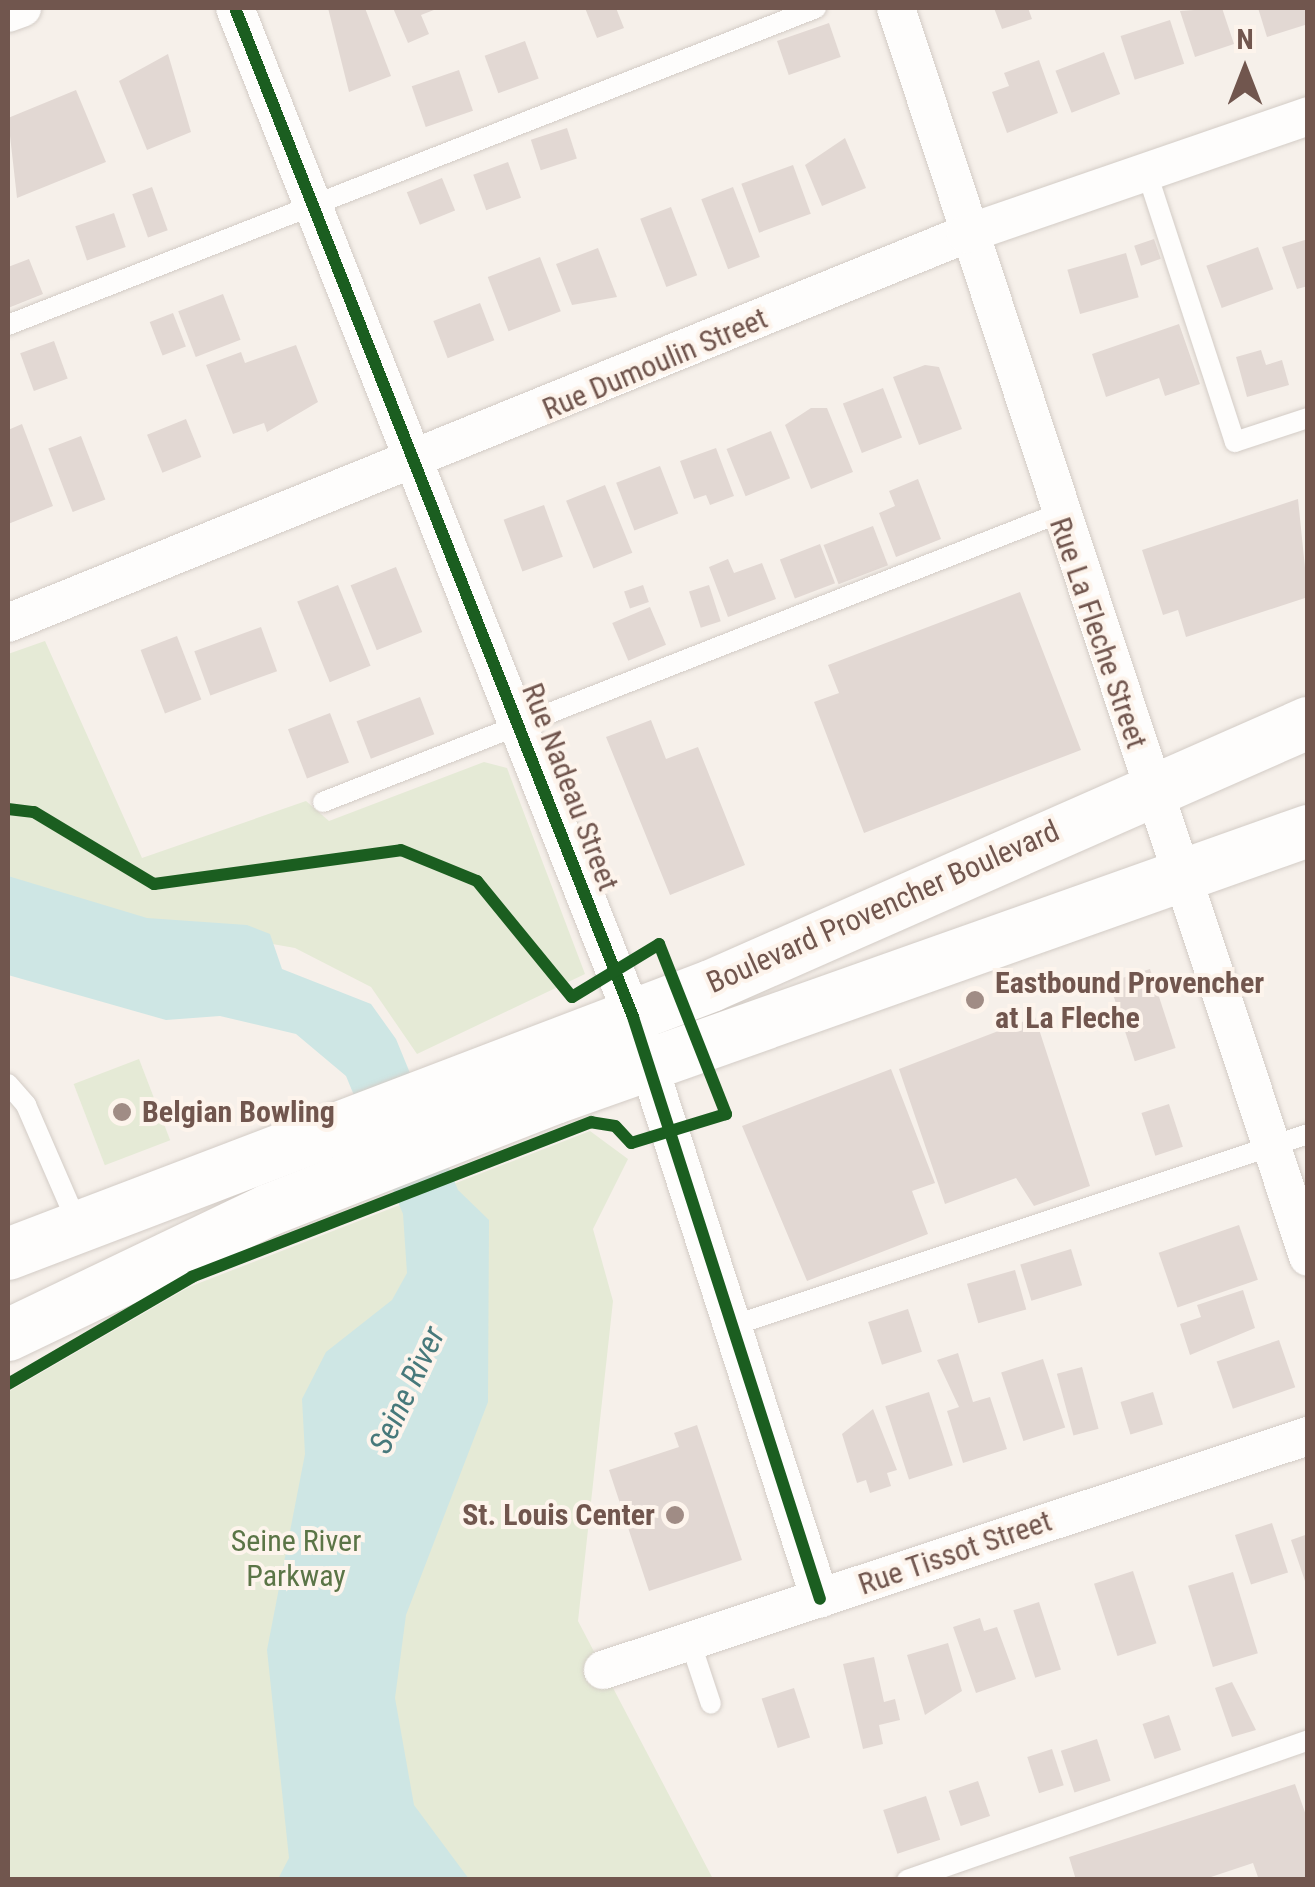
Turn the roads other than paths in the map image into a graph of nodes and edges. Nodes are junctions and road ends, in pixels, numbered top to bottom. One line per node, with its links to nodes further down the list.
1 (22, 8): 5 (street)
2 (234, 8): 8 (street, Rue Nadeau Street)
3 (816, 8): 8 (lane)
4 (896, 8): 9 (street, Rue La Fleche Street)
5 (8, 13)
6 (1308, 116): 7 (street, Rue Dumoulin Street)
7 (1146, 170): 9 (street, Rue Dumoulin Street); 11 (lane)
8 (313, 206): 10 (lane); 12 (street, Rue Nadeau Street)
9 (966, 234): 12 (street, Rue Dumoulin Street); 13 (street, Rue La Fleche Street)
10 (8, 326)
11 (1308, 418)
12 (413, 465): 14 (street, Rue Dumoulin Street); 16 (street, Rue Nadeau Street)
13 (1057, 514): 16 (lane); 17 (street, Rue La Fleche Street)
14 (8, 623)
15 (1308, 723): 17 (main road, Boulevard Provencher Boulevard)
16 (520, 729): 18 (lane); 21 (street, Rue Nadeau Street)
17 (1150, 786): 20 (street, Rue La Fleche Street); 21 (main road, Boulevard Provencher Boulevard)
18 (323, 802)
19 (1308, 831): 20 (main road, Boulevard Provencher Boulevard)
20 (1179, 874): 21 (main road, Boulevard Provencher Boulevard); 24 (street, Rue La Fleche Street)
21 (640, 1041): 25 (main road, Boulevard Provencher Boulevard); 29 (street, Rue Nadeau Street)
22 (8, 1084): 26 (lane)
23 (1308, 1134): 24 (lane)
24 (1271, 1147): 27 (street, Rue La Fleche Street); 29 (lane)
25 (261, 1188): 26 (main road, Boulevard Provencher Boulevard); 28 (main road, Boulevard Provencher Boulevard)
26 (42, 1242): 28 (main road)
27 (1308, 1256)
28 (66, 1304): 30 (main road, Boulevard Provencher Boulevard)
29 (729, 1326): 32 (street, Rue Nadeau Street)
30 (8, 1335)
31 (1308, 1436): 32 (street, Rue Tissot Street)
32 (820, 1599): 33 (street, Rue Tissot Street)
33 (690, 1641): 34 (street, Rue Tissot Street); 35 (lane)
34 (603, 1670)
35 (710, 1704)
36 (1308, 1740): 37 (lane)
37 (907, 1880)

